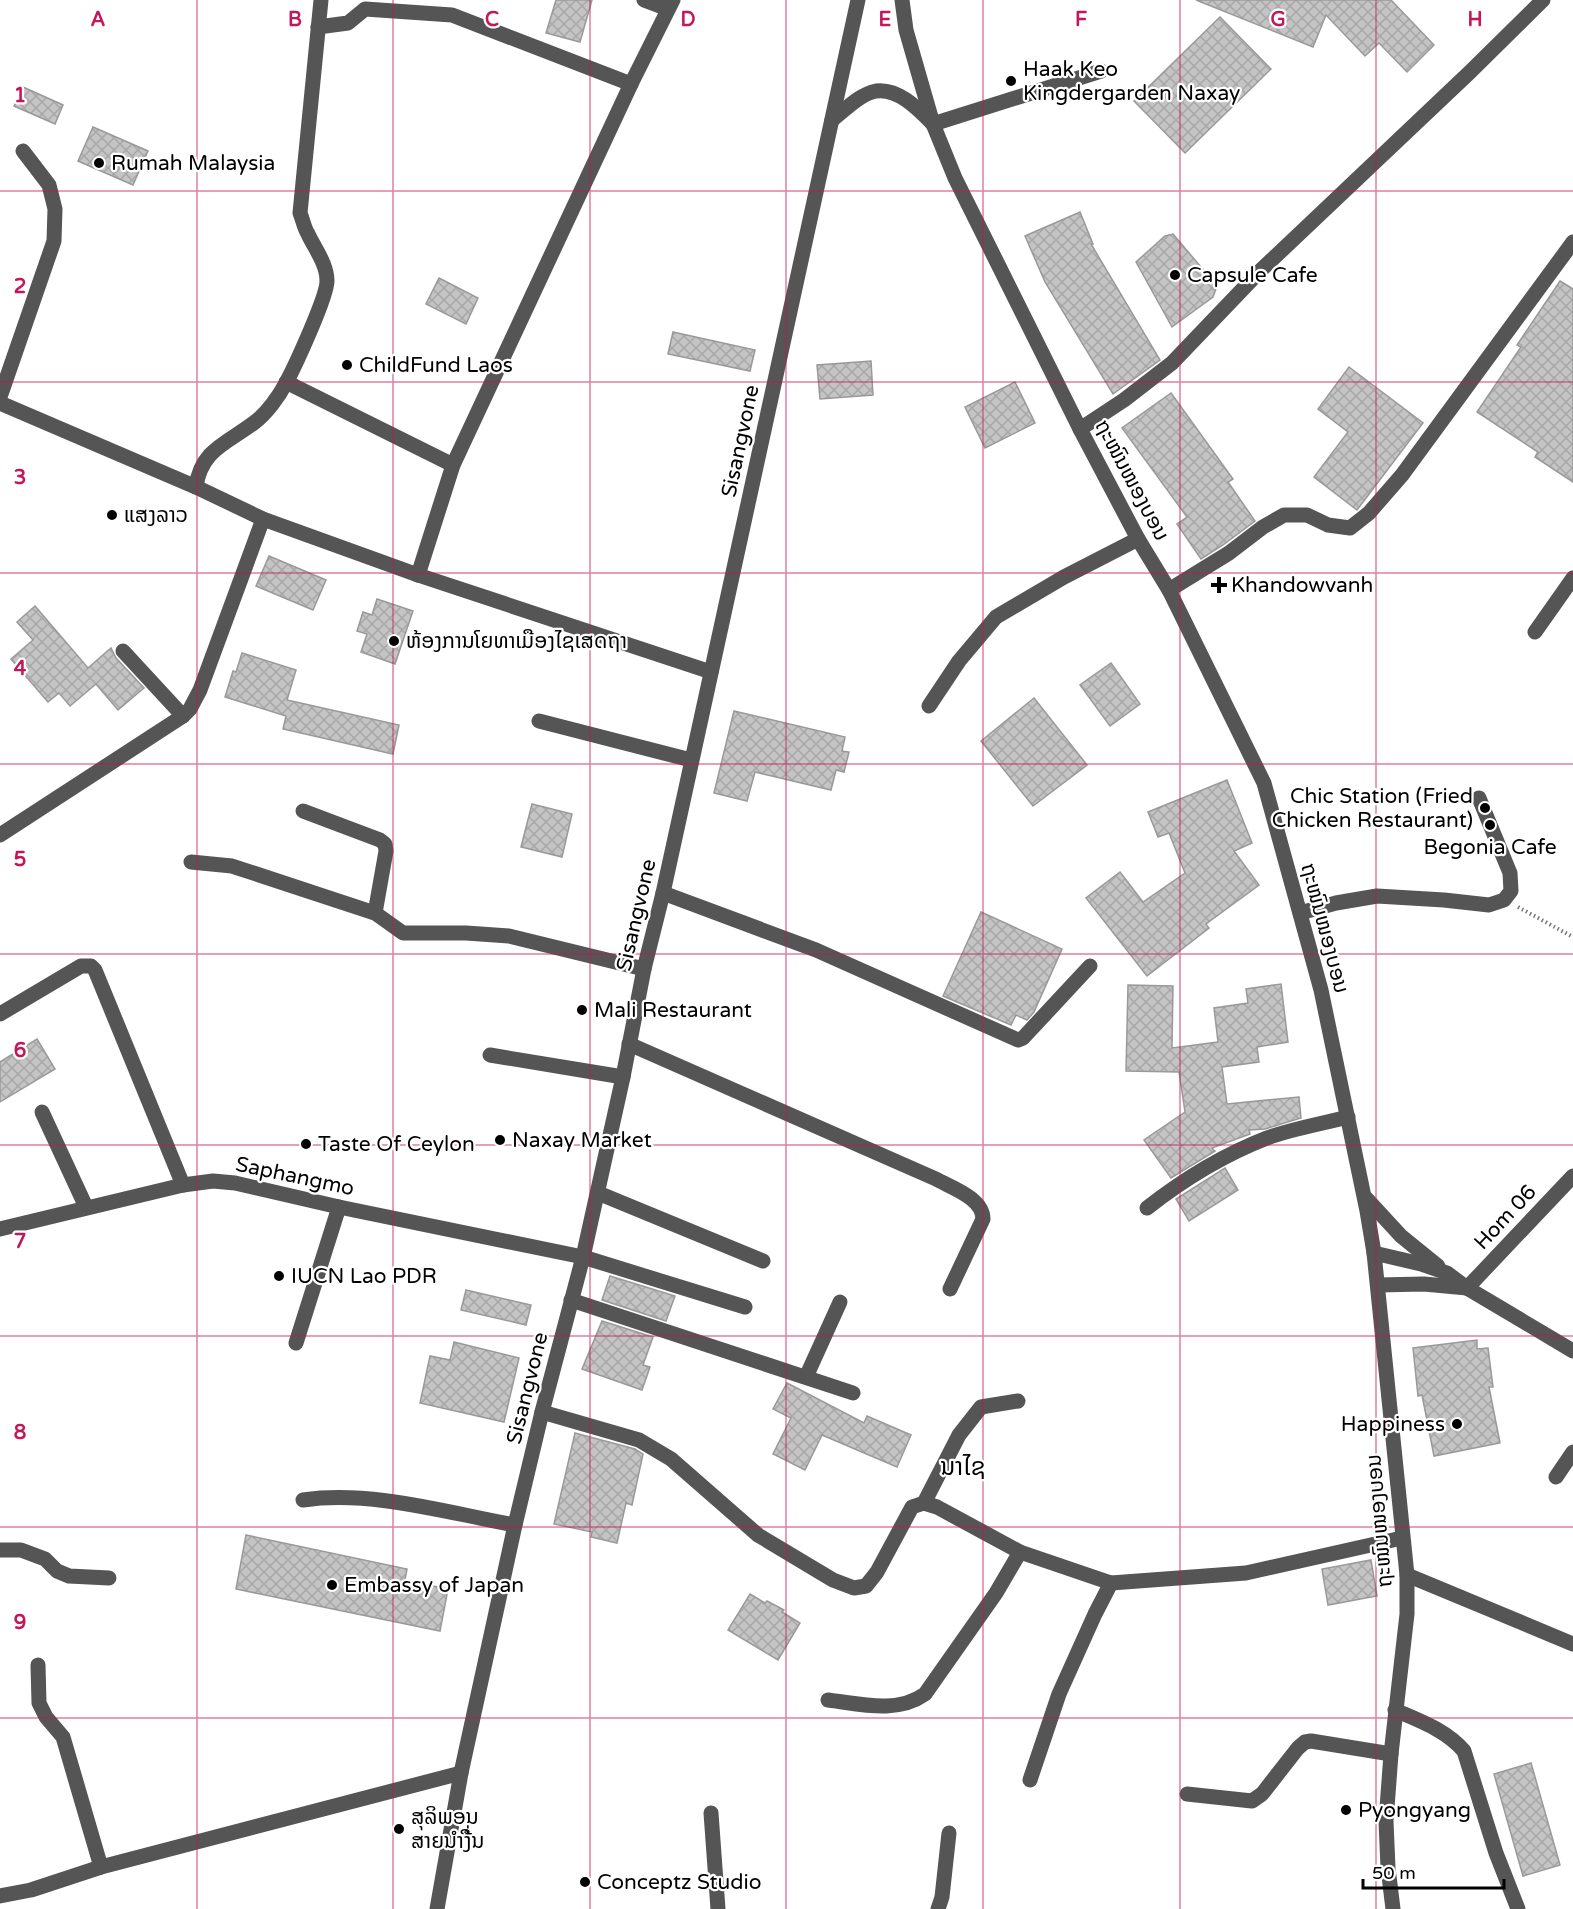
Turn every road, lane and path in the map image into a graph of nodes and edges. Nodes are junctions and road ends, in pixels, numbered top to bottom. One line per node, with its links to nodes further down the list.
1 (321, 0): 7 (street)
2 (644, 0): 6 (street)
3 (858, 0): 10 (street, Sisangvone)
4 (902, 0): 11 (street, ຖະໜົນໜອງບອນ)
5 (1543, 0): 17 (street)
6 (670, 5): 9 (street)
7 (318, 27): 9 (street); 14 (street)
8 (1101, 71): 11 (street)
9 (631, 84): 18 (street)
10 (832, 120): 11 (street); 27 (street, Sisangvone)
11 (933, 124): 17 (street, ຖະໜົນໜອງບອນ)
12 (23, 151): 15 (street)
13 (1573, 242): 24 (street)
14 (286, 382): 18 (street); 19 (street)
15 (0, 397)
16 (0, 403): 19 (street)
17 (1080, 429): 21 (street, ຖະໜົນໜອງບອນ)
18 (453, 465): 22 (street)
19 (196, 487): 20 (street)
20 (263, 519): 22 (street); 29 (street)
21 (1138, 539): 24 (street, ຖະໜົນໜອງບອນ); 28 (street)
22 (418, 574): 27 (street)
23 (1573, 578): 25 (street)
24 (1169, 590): 39 (street, ຖະໜົນໜອງບອນ)
25 (1535, 632)
26 (123, 651): 29 (street)
27 (711, 672): 31 (street, Sisangvone)
28 (929, 706)
29 (183, 716): 34 (street)
30 (539, 721): 31 (street)
31 (691, 760): 36 (street, Sisangvone)
32 (1479, 798): 37 (street)
33 (303, 811): 38 (street)
34 (0, 835)
35 (191, 862): 38 (street)
36 (663, 893): 41 (street); 42 (street, Sisangvone)
37 (1504, 900): 39 (street); 40 (path)
38 (375, 913): 42 (street)
39 (1300, 914): 48 (street, ຖະໜົນໜອງບອນ)
40 (1573, 937)
41 (1090, 966)
42 (644, 969): 44 (street, Sisangvone)
43 (0, 1014): 50 (street)
44 (629, 1044): 46 (street, Sisangvone); 63 (street)
45 (490, 1055): 46 (street)
46 (623, 1077): 51 (street, Sisangvone)
47 (42, 1112): 53 (street)
48 (1348, 1117): 52 (street, ຖະໜົນໜອງບອນ); 55 (street)
49 (1573, 1176): 62 (street, Hom 06)
50 (183, 1185): 53 (street, Saphangmo); 54 (street, Saphangmo)
51 (598, 1193): 58 (street, Sisangvone); 59 (street)
52 (1364, 1195): 57 (street, ຖະໜົນໜອງບອນ); 60 (street)
53 (86, 1207): 56 (street, Saphangmo)
54 (339, 1207): 58 (street, Saphangmo); 67 (street)
55 (1147, 1208)
56 (0, 1229)
57 (1374, 1253): 60 (street); 61 (street, ຖະໜົນໜອງບອນ)
58 (583, 1257): 64 (street, Sisangvone); 66 (street, Saphangmo)
59 (763, 1261)
60 (1447, 1273): 62 (street)
61 (1378, 1285): 62 (street); 78 (street, ຖະໜົນໜອງບອນ)
62 (1467, 1288): 68 (street)
63 (950, 1289)
64 (571, 1300): 69 (street); 72 (street, Sisangvone)
65 (840, 1302): 69 (street)
66 (745, 1307)
67 (296, 1343)
68 (1573, 1351)
69 (806, 1377): 70 (street)
70 (853, 1393)
71 (1018, 1401): 76 (street)
72 (542, 1412): 76 (street); 77 (street, Sisangvone)
73 (1573, 1452): 74 (street)
74 (1556, 1477)
75 (303, 1500): 77 (street)
76 (924, 1503): 80 (street)
77 (515, 1526): 89 (street, Sisangvone)
78 (1402, 1538): 81 (street, ຖະໜົນໜອງບອນ); 83 (street)
79 (0, 1550): 82 (street)
80 (1020, 1552): 83 (street); 86 (street)
81 (1407, 1575): 84 (street); 87 (street, ຖະໜົນໜອງບອນ)
82 (109, 1578)
83 (1111, 1583): 90 (street)
84 (1573, 1644)
85 (38, 1665): 94 (street)
86 (828, 1701)
87 (1395, 1710): 88 (street, ຖະໜົນໜອງບອນ); 100 (street)
88 (1391, 1754): 91 (street); 99 (street, ຖະໜົນໜອງບອນ)
89 (461, 1773): 94 (street); 96 (street, Sisangvone)
90 (1030, 1780)
91 (1187, 1794)
92 (711, 1813): 97 (street)
93 (949, 1833): 98 (street)
94 (101, 1867): 95 (street)
95 (0, 1896)
96 (437, 1909)
97 (718, 1909)
98 (938, 1909)
99 (1393, 1909)
100 (1518, 1909)

